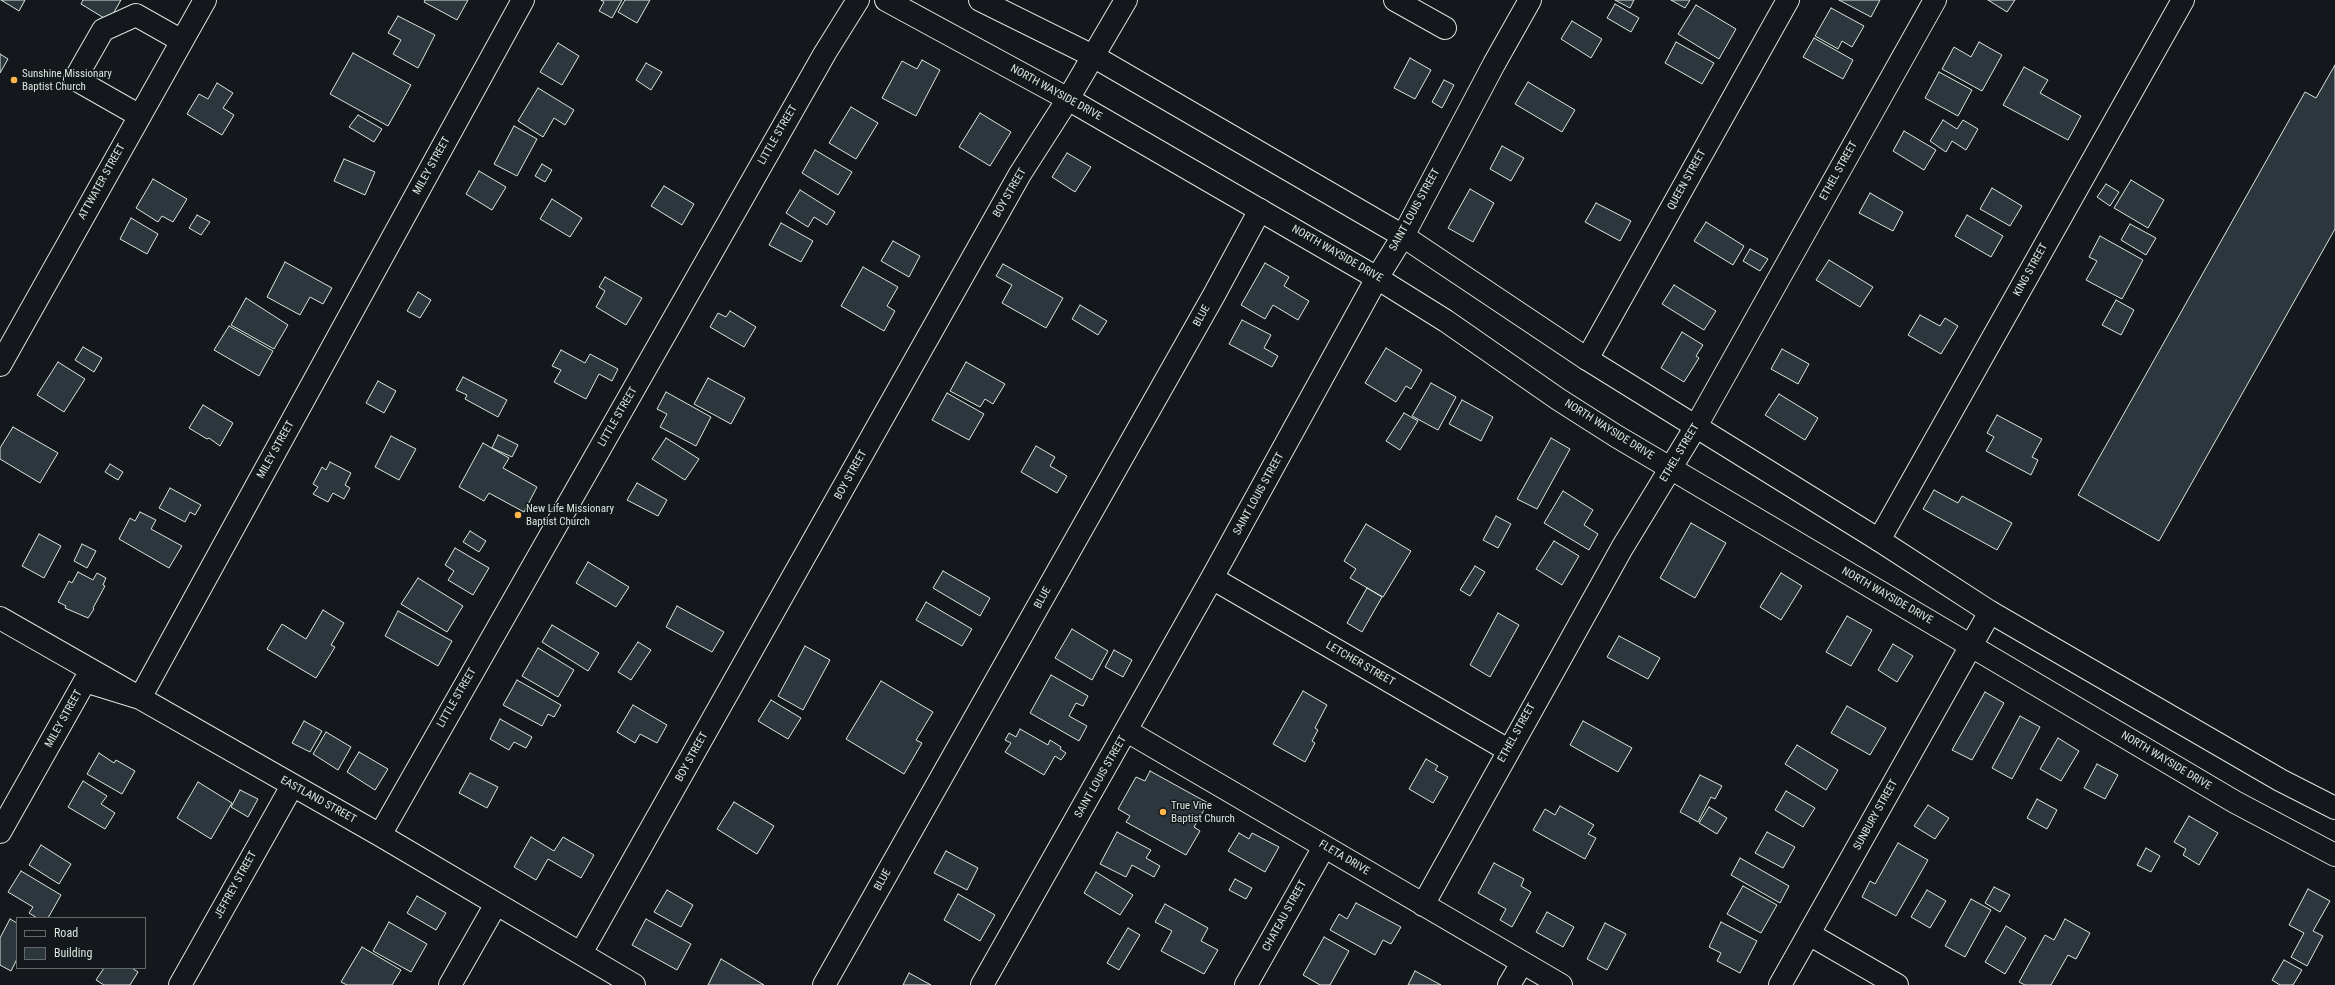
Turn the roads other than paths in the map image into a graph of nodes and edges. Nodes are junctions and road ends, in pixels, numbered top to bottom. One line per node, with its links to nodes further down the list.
1 (205, 0): 13 (street, ATTWATER STREET)
2 (523, 0): 29 (street, MILEY STREET)
3 (858, 0): 35 (street, LITTLE STREET)
4 (886, 0): 15 (street, NORTH WAYSIDE DRIVE)
5 (980, 0): 14 (street)
6 (1126, 0): 14 (street, BOY STREET)
7 (1396, 0): 12 (street)
8 (1530, 0): 18 (street, SAINT LOUIS STREET)
9 (1788, 0): 20 (street, QUEEN STREET)
10 (1935, 0): 22 (street, ETHEL STREET)
11 (2183, 0): 24 (street, KING STREET)
12 (1445, 28)
13 (182, 41): 16 (street, ATTWATER STREET); 16 (street)
14 (1093, 56): 15 (street, BOY STREET); 18 (street)
15 (1068, 98): 17 (street, NORTH WAYSIDE DRIVE); 41 (street, BOY STREET)
16 (140, 116): 21 (street, ATTWATER STREET)
17 (1260, 210): 19 (street, NORTH WAYSIDE DRIVE); 46 (street, BLUE)
18 (1403, 236): 19 (street, SAINT LOUIS STREET); 20 (street)
19 (1377, 278): 23 (street, NORTH WAYSIDE DRIVE); 25 (street, SAINT LOUIS STREET)
20 (1587, 359): 22 (street)
21 (0, 365)
22 (1695, 428): 23 (street, ETHEL STREET); 24 (street)
23 (1671, 468): 28 (street, NORTH WAYSIDE DRIVE); 31 (street, ETHEL STREET)
24 (1879, 540): 26 (street)
25 (1212, 578): 30 (street, SAINT LOUIS STREET); 31 (street, LETCHER STREET)
26 (1990, 612): 28 (street, SUNBURY STREET); 33 (street)
27 (0, 618): 29 (street, EASTLAND STREET)
28 (1971, 644): 37 (street, NORTH WAYSIDE DRIVE); 40 (street, SUNBURY STREET)
29 (140, 698): 32 (street, EASTLAND STREET); 34 (street, MILEY STREET)
30 (1127, 731): 36 (street, FLETA DRIVE); 47 (street, SAINT LOUIS STREET)
31 (1508, 750): 39 (street, ETHEL STREET)
32 (292, 786): 35 (street, EASTLAND STREET); 43 (street, JEFFREY STREET)
33 (2335, 808)
34 (0, 832)
35 (380, 835): 38 (street, EASTLAND STREET)
36 (1324, 846): 39 (street, FLETA DRIVE); 48 (street, CHATEAU STREET)
37 (2335, 855)
38 (496, 904): 41 (street, EASTLAND STREET); 44 (street)
39 (1423, 905): 42 (street, FLETA DRIVE)
40 (1809, 934): 51 (street, SUNBURY STREET); 52 (street)
41 (581, 953): 45 (street, EASTLAND STREET)
42 (1522, 963): 49 (street); 50 (street, FLETA DRIVE)
43 (180, 985)
44 (450, 985)
45 (634, 985)
46 (824, 985)
47 (982, 985)
48 (1246, 985)
49 (1509, 985)
50 (1561, 985)
51 (1780, 985)
52 (1897, 985)

